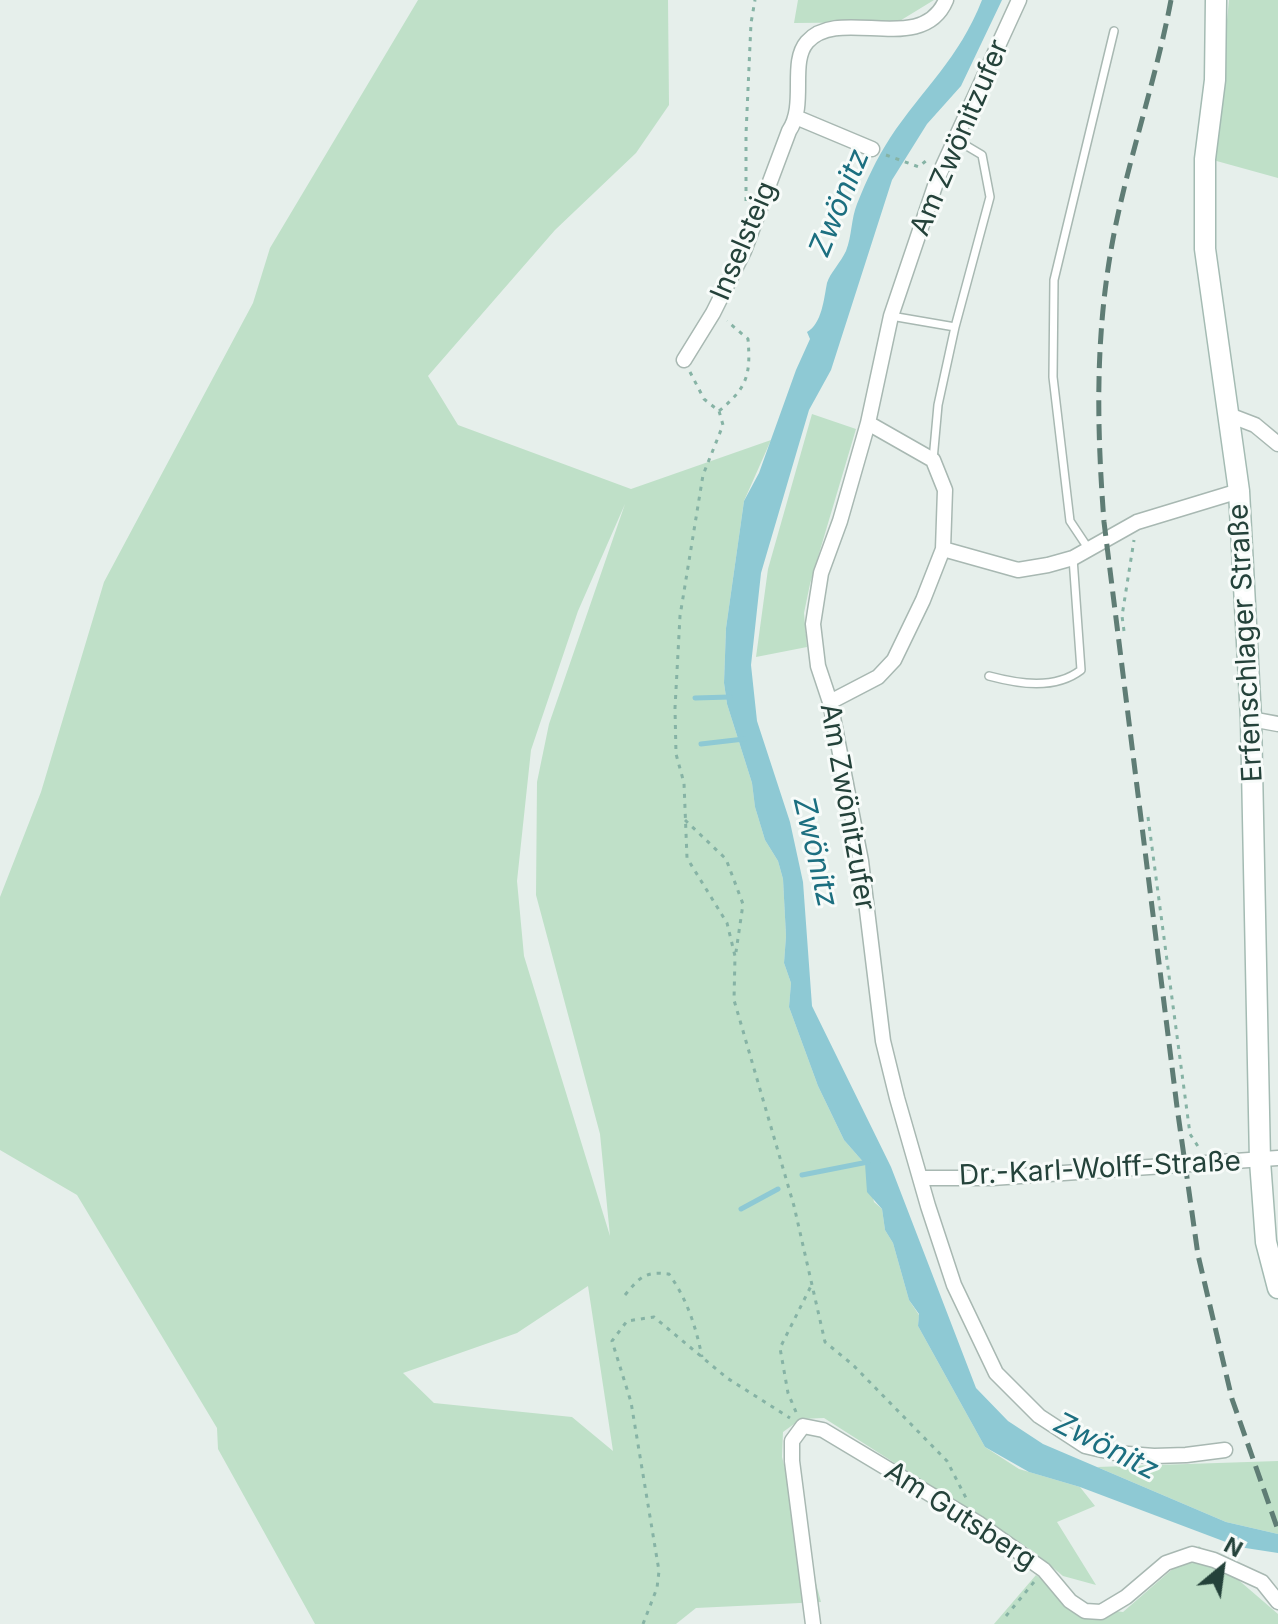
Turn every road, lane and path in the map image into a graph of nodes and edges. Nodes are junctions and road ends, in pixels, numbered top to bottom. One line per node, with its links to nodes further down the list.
1 (755, 0): 10 (path)
2 (946, 0): 6 (street, Inselsteig)
3 (1019, 0): 7 (street, Am Zwönitzufer)
4 (1216, 0): 16 (main road, Erfenschlager Straße)
5 (1114, 31): 22 (lane)
6 (798, 118): 8 (street); 11 (street, Inselsteig)
7 (955, 139): 12 (street, Am Zwönitzufer); 13 (lane)
8 (872, 149): 9 (path)
9 (908, 164)
10 (745, 209)
11 (713, 313): 14 (street, Inselsteig); 15 (path)
12 (891, 316): 13 (lane); 17 (street, Am Zwönitzufer)
13 (955, 327): 19 (lane)
14 (684, 360): 15 (path)
15 (719, 411): 31 (path)
16 (1229, 415): 18 (street); 20 (main road, Erfenschlager Straße)
17 (868, 423): 19 (street); 27 (street, Am Zwönitzufer)
18 (1278, 444)
19 (933, 460): 23 (street)
20 (1239, 491): 21 (street); 28 (main road, Erfenschlager Straße)
21 (1137, 522): 22 (street); 25 (path)
22 (1088, 548): 24 (street)
23 (943, 549): 24 (street); 27 (street)
24 (1073, 558): 26 (lane)
25 (1124, 631)
26 (989, 676)
27 (830, 702): 35 (street, Am Zwönitzufer)
28 (1251, 719): 29 (street); 33 (main road, Erfenschlager Straße)
29 (1278, 724)
30 (1148, 817): 34 (path)
31 (685, 820): 32 (path); 32 (path)
32 (735, 956): 36 (path)
33 (1269, 1159): 34 (street, Dr.-Karl-Wolff-Straße); 37 (main road, Erfenschlager Straße)
34 (1208, 1161): 35 (street, Dr.-Karl-Wolff-Straße)
35 (922, 1178): 41 (street, Am Zwönitzufer)
36 (811, 1286): 40 (path); 42 (path)
37 (1278, 1288)
38 (625, 1295): 39 (path)
39 (702, 1357): 40 (path); 46 (path)
40 (803, 1426): 42 (street, Am Gutsberg); 47 (street)
41 (1225, 1450)
42 (978, 1523): 43 (street, Am Gutsberg)
43 (1044, 1570): 44 (street, Am Gutsberg); 45 (path)
44 (1278, 1602)
45 (1006, 1616)
46 (643, 1624)
47 (813, 1624)

